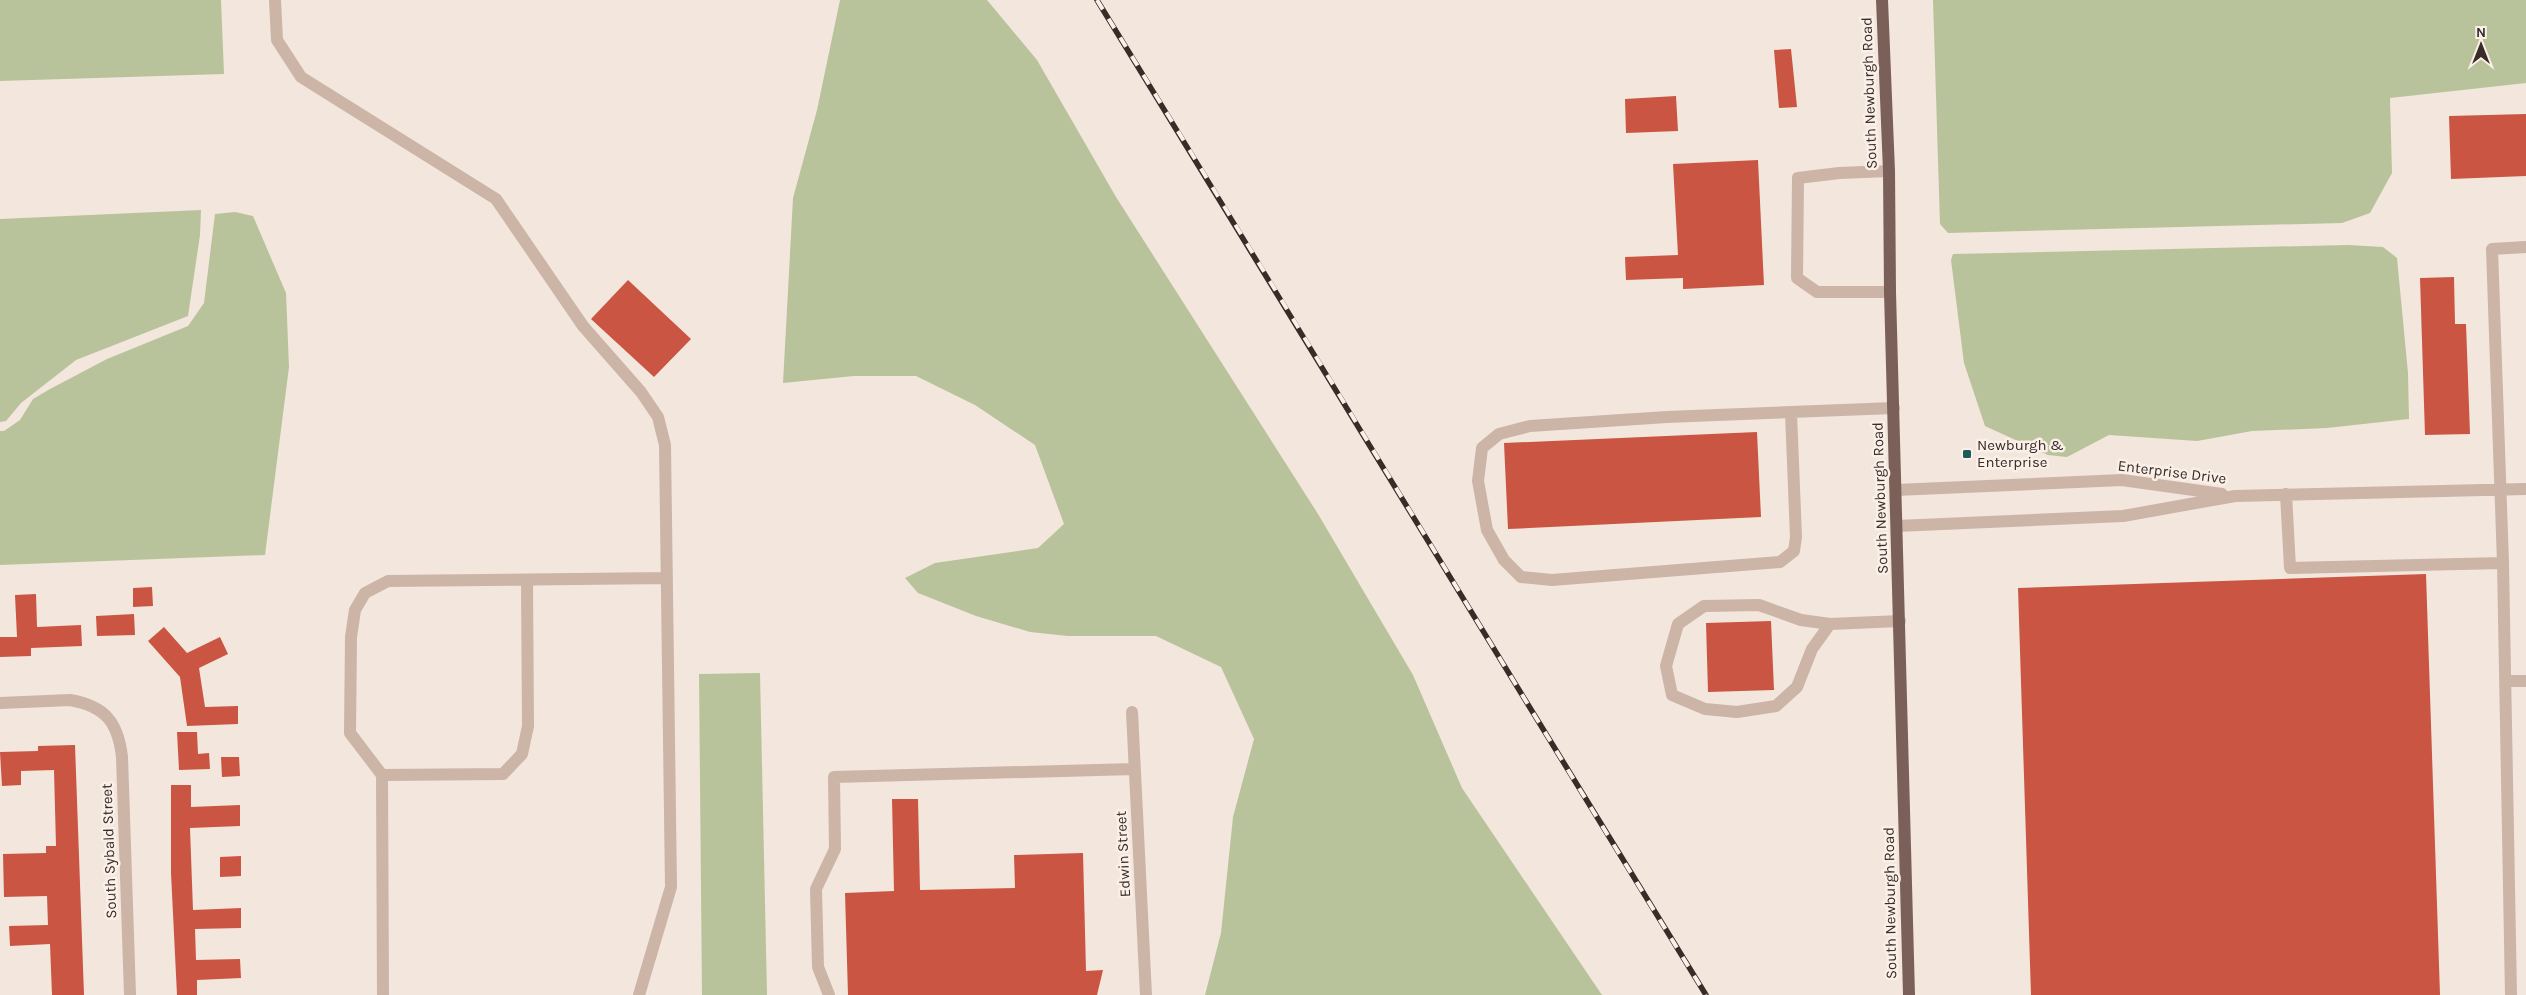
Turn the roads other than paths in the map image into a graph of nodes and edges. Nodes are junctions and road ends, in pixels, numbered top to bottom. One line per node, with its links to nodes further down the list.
1 (275, 0): 15 (street)
2 (1882, 0): 3 (main road, South Newburgh Road)
3 (1889, 171): 5 (main road, South Newburgh Road); 5 (street)
4 (2526, 247): 8 (street)
5 (1890, 292): 6 (main road, South Newburgh Road)
6 (1894, 408): 7 (street); 10 (main road, South Newburgh Road)
7 (1791, 412): 7 (street)
8 (2501, 489): 9 (street, Enterprise Drive); 11 (street, Enterprise Drive); 14 (street)
9 (2526, 489)
10 (1896, 490): 12 (street, Enterprise Drive); 13 (main road, South Newburgh Road)
11 (2286, 494): 12 (street, Enterprise Drive); 14 (street)
12 (2235, 496): 13 (street, Enterprise Drive)
13 (1897, 526): 17 (main road, South Newburgh Road)
14 (2504, 563): 20 (street)
15 (668, 578): 16 (street); 27 (street)
16 (526, 582): 24 (street); 24 (street)
17 (1900, 620): 18 (street); 30 (main road, South Newburgh Road)
18 (1830, 624): 18 (street)
19 (2526, 681): 20 (street)
20 (2506, 682): 31 (street)
21 (0, 702): 25 (street, South Sybald Street)
22 (1132, 712): 23 (street, Edwin Street)
23 (1134, 769): 28 (street); 29 (street, Edwin Street)
24 (382, 775): 26 (street)
25 (130, 995)
26 (383, 995)
27 (639, 995)
28 (829, 995)
29 (1146, 995)
30 (1908, 995)
31 (2511, 995)

